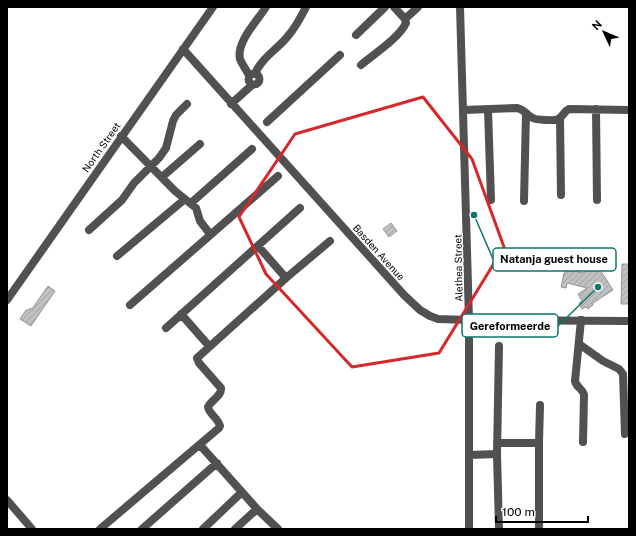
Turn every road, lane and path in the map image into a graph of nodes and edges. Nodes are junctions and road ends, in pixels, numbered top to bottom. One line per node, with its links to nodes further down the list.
1 (213, 7): 10 (street, North Street)
2 (266, 7): 13 (street)
3 (306, 7): 13 (street)
4 (394, 7): 8 (street)
5 (418, 7): 8 (street)
6 (460, 7): 17 (street, Alethea Street)
7 (380, 9): 9 (street)
8 (405, 18): 12 (street)
9 (356, 35)
10 (182, 49): 14 (street, Basden Avenue); 23 (street, North Street)
11 (340, 55): 22 (street)
12 (361, 65)
13 (251, 79): 14 (street)
14 (230, 102): 44 (street, Basden Avenue)
15 (186, 104): 26 (street)
16 (596, 109): 19 (street); 21 (street); 31 (street)
17 (464, 110): 18 (street); 44 (street, Alethea Street)
18 (488, 110): 20 (street); 30 (street)
19 (629, 110)
20 (526, 113): 21 (street); 33 (street)
21 (560, 118): 29 (street)
22 (267, 122)
23 (121, 136): 26 (street); 41 (street, North Street)
24 (200, 144): 28 (street)
25 (252, 149): 32 (street)
26 (150, 166): 28 (street); 35 (street)
27 (278, 176): 36 (street)
28 (162, 177): 32 (street)
29 (561, 195)
30 (491, 200)
31 (597, 200)
32 (188, 201): 36 (street); 39 (street)
33 (524, 201)
34 (300, 208): 38 (street)
35 (89, 230)
36 (210, 234): 42 (street)
37 (330, 242): 40 (street)
38 (258, 246): 40 (street); 43 (street)
39 (117, 256)
40 (286, 278): 49 (street)
41 (7, 300)
42 (130, 305)
43 (181, 314): 47 (street); 49 (street)
44 (469, 320): 45 (street, Basden Avenue); 58 (street, Alethea Street)
45 (581, 320): 46 (street, Basden Avenue); 48 (street)
46 (629, 321)
47 (166, 328)
48 (579, 344): 52 (street); 53 (street)
49 (209, 346): 56 (street)
50 (499, 346): 54 (street)
51 (540, 405): 55 (street)
52 (625, 434)
53 (584, 442)
54 (497, 443): 55 (street); 57 (street)
55 (539, 444): 71 (street)
56 (200, 445): 59 (street); 65 (street)
57 (497, 454): 58 (street); 70 (street)
58 (469, 455): 69 (street, Alethea Street)
59 (216, 463): 60 (street); 66 (street)
60 (242, 492): 62 (street); 67 (street)
61 (7, 500): 63 (street)
62 (257, 509): 64 (street); 68 (street)
63 (29, 528)
64 (275, 528)
65 (100, 529)
66 (142, 529)
67 (203, 529)
68 (235, 529)
69 (469, 529)
70 (498, 529)
71 (540, 529)

